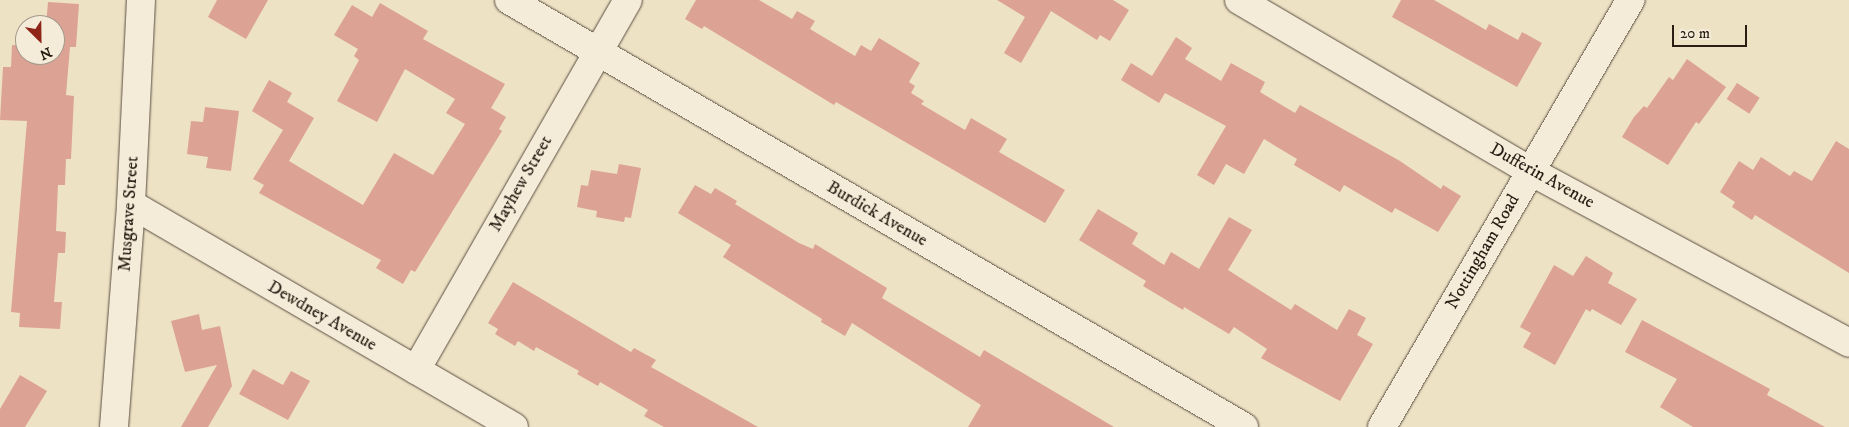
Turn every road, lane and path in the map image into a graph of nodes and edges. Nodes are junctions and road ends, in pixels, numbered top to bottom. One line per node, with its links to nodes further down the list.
1 (141, 0): 8 (street, Musgrave Street)
2 (509, 0): 6 (street, Burdick Avenue)
3 (628, 0): 6 (street, Mayhew Street)
4 (1239, 0): 7 (street, Dufferin Avenue)
5 (1631, 0): 7 (street, Nottingham Road)
6 (597, 52): 10 (street, Mayhew Street); 13 (street, Burdick Avenue)
7 (1530, 171): 9 (street, Dufferin Avenue); 14 (street, Nottingham Road)
8 (131, 204): 10 (street, Dewdney Avenue); 11 (street, Musgrave Street)
9 (1849, 343)
10 (416, 370): 12 (street, Dewdney Avenue)
11 (114, 427)
12 (514, 427)
13 (1244, 427)
14 (1382, 427)

